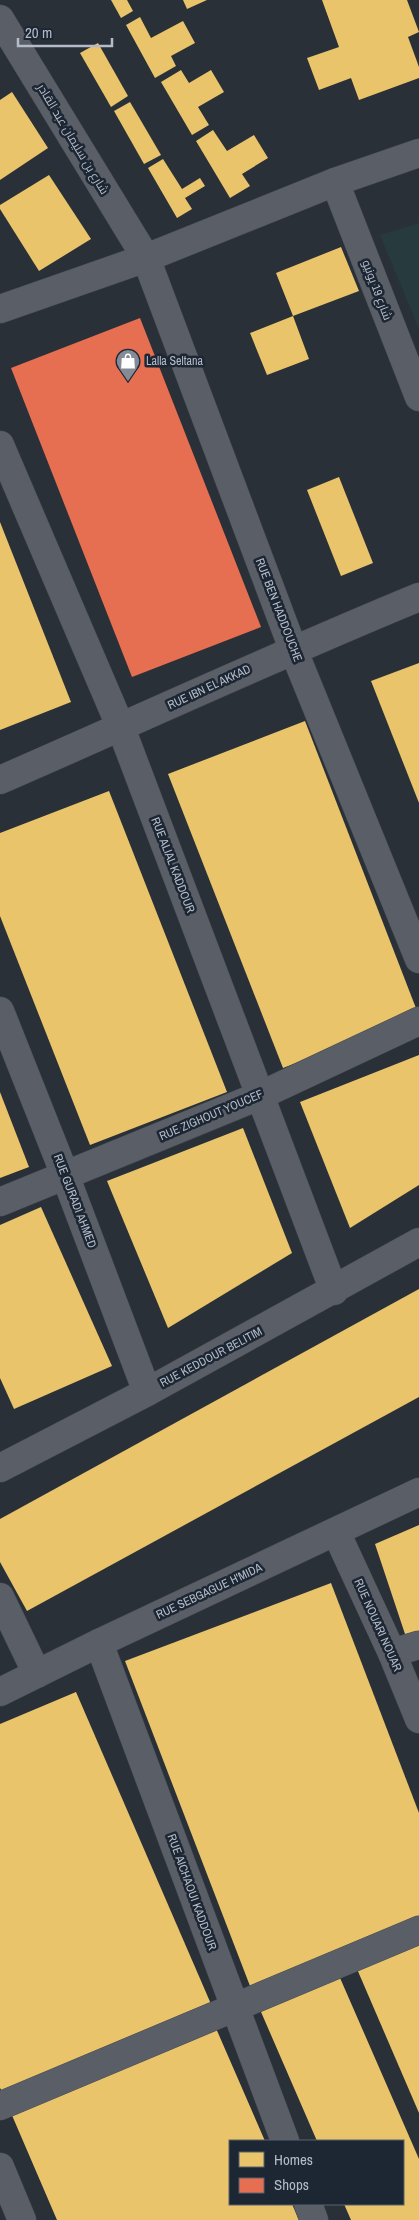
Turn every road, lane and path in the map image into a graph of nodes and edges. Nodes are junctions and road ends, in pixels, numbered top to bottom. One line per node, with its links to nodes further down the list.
1 (0, 19): 4 (street, شارع بن سليمان عبد القادر)
2 (419, 153): 3 (street)
3 (335, 182): 4 (street); 6 (street, شارع 19 يونيو)
4 (146, 258): 5 (street); 9 (street, RUE BEN HADDOUCHE)
5 (0, 309)
6 (419, 397)
7 (0, 445): 10 (street, RUE ALIAL KADDOUR)
8 (419, 596): 9 (street, RUE IBN EL AKKAD)
9 (293, 649): 10 (street, RUE IBN EL AKKAD); 12 (street, RUE BEN HADDOUCHE)
10 (121, 728): 11 (street, RUE IBN EL AKKAD); 15 (street, RUE ALIAL KADDOUR)
11 (0, 780)
12 (419, 959)
13 (0, 1011): 16 (street, RUE GURADI AHMED)
14 (419, 1021): 15 (street, RUE ZIGHOUT YOUCEF)
15 (259, 1096): 16 (street, RUE ZIGHOUT YOUCEF); 19 (street, RUE ALIAL KADDOUR)
16 (65, 1176): 17 (street, RUE ZIGHOUT YOUCEF); 20 (street, RUE GURADI AHMED)
17 (0, 1202)
18 (419, 1242): 19 (street, RUE KEDDOUR BELITIM)
19 (334, 1291): 20 (street, RUE KEDDOUR BELITIM)
20 (148, 1392): 21 (street, RUE KEDDOUR BELITIM)
21 (0, 1468)
22 (419, 1492): 23 (street, RUE SEBGAGUE H'MIDA)
23 (336, 1532): 25 (street, RUE SEBGAGUE H'MIDA); 27 (street, RUE NOUARI NOUAR)
24 (0, 1597): 28 (street)
25 (99, 1643): 28 (street, RUE SEBGAGUE H'MIDA); 32 (street, RUE AICHAOUI KADDOUR)
26 (419, 1645): 27 (street)
27 (392, 1653): 30 (street, RUE NOUARI NOUAR)
28 (36, 1674): 29 (street, RUE SEBGAGUE H'MIDA)
29 (0, 1692)
30 (419, 1718)
31 (419, 1930): 32 (street)
32 (234, 2007): 33 (street); 34 (street, RUE AICHAOUI KADDOUR)
33 (0, 2106)
34 (284, 2140)
35 (0, 2167): 37 (street)
36 (308, 2205): 38 (street)
37 (22, 2220)
38 (314, 2220)

